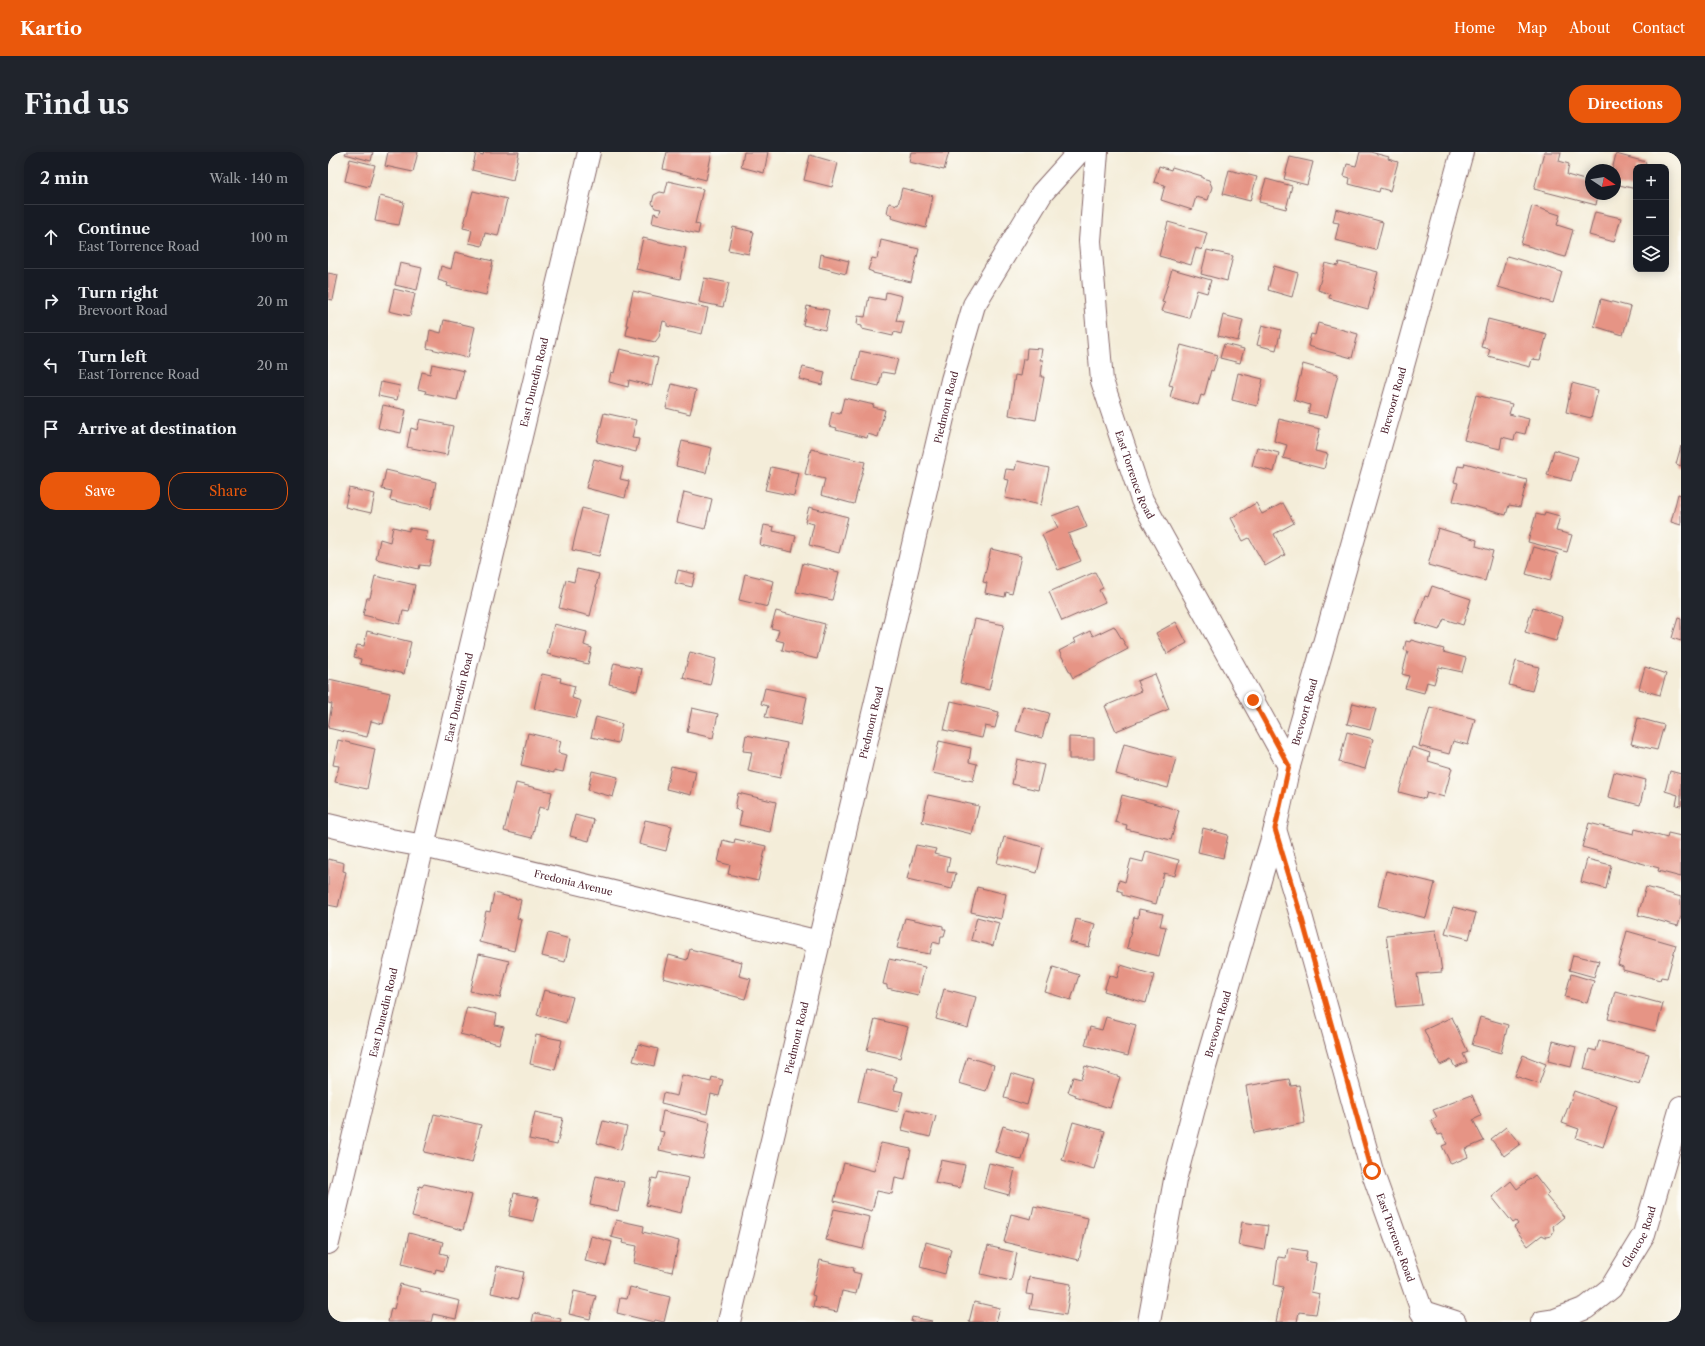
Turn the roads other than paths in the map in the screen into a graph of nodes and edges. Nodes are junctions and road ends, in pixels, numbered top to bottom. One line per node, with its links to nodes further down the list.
1 (590, 152): 8 (street, East Dunedin Road)
2 (1079, 152): 9 (street, Piedmont Road)
3 (1097, 152): 5 (street, East Torrence Road)
4 (1462, 152): 5 (street, Brevoort Road)
5 (1289, 766): 7 (street, Brevoort Road)
6 (328, 825): 8 (street, Fredonia Avenue)
7 (1275, 829): 12 (street, East Torrence Road); 14 (street, Brevoort Road)
8 (424, 846): 9 (street, Fredonia Avenue); 11 (street, East Dunedin Road)
9 (819, 942): 13 (street, Piedmont Road)
10 (1681, 1107): 16 (street, Glencoe Road)
11 (328, 1243)
12 (1424, 1316): 15 (street)
13 (729, 1322)
14 (1149, 1322)
15 (1455, 1322)
16 (1542, 1322)

